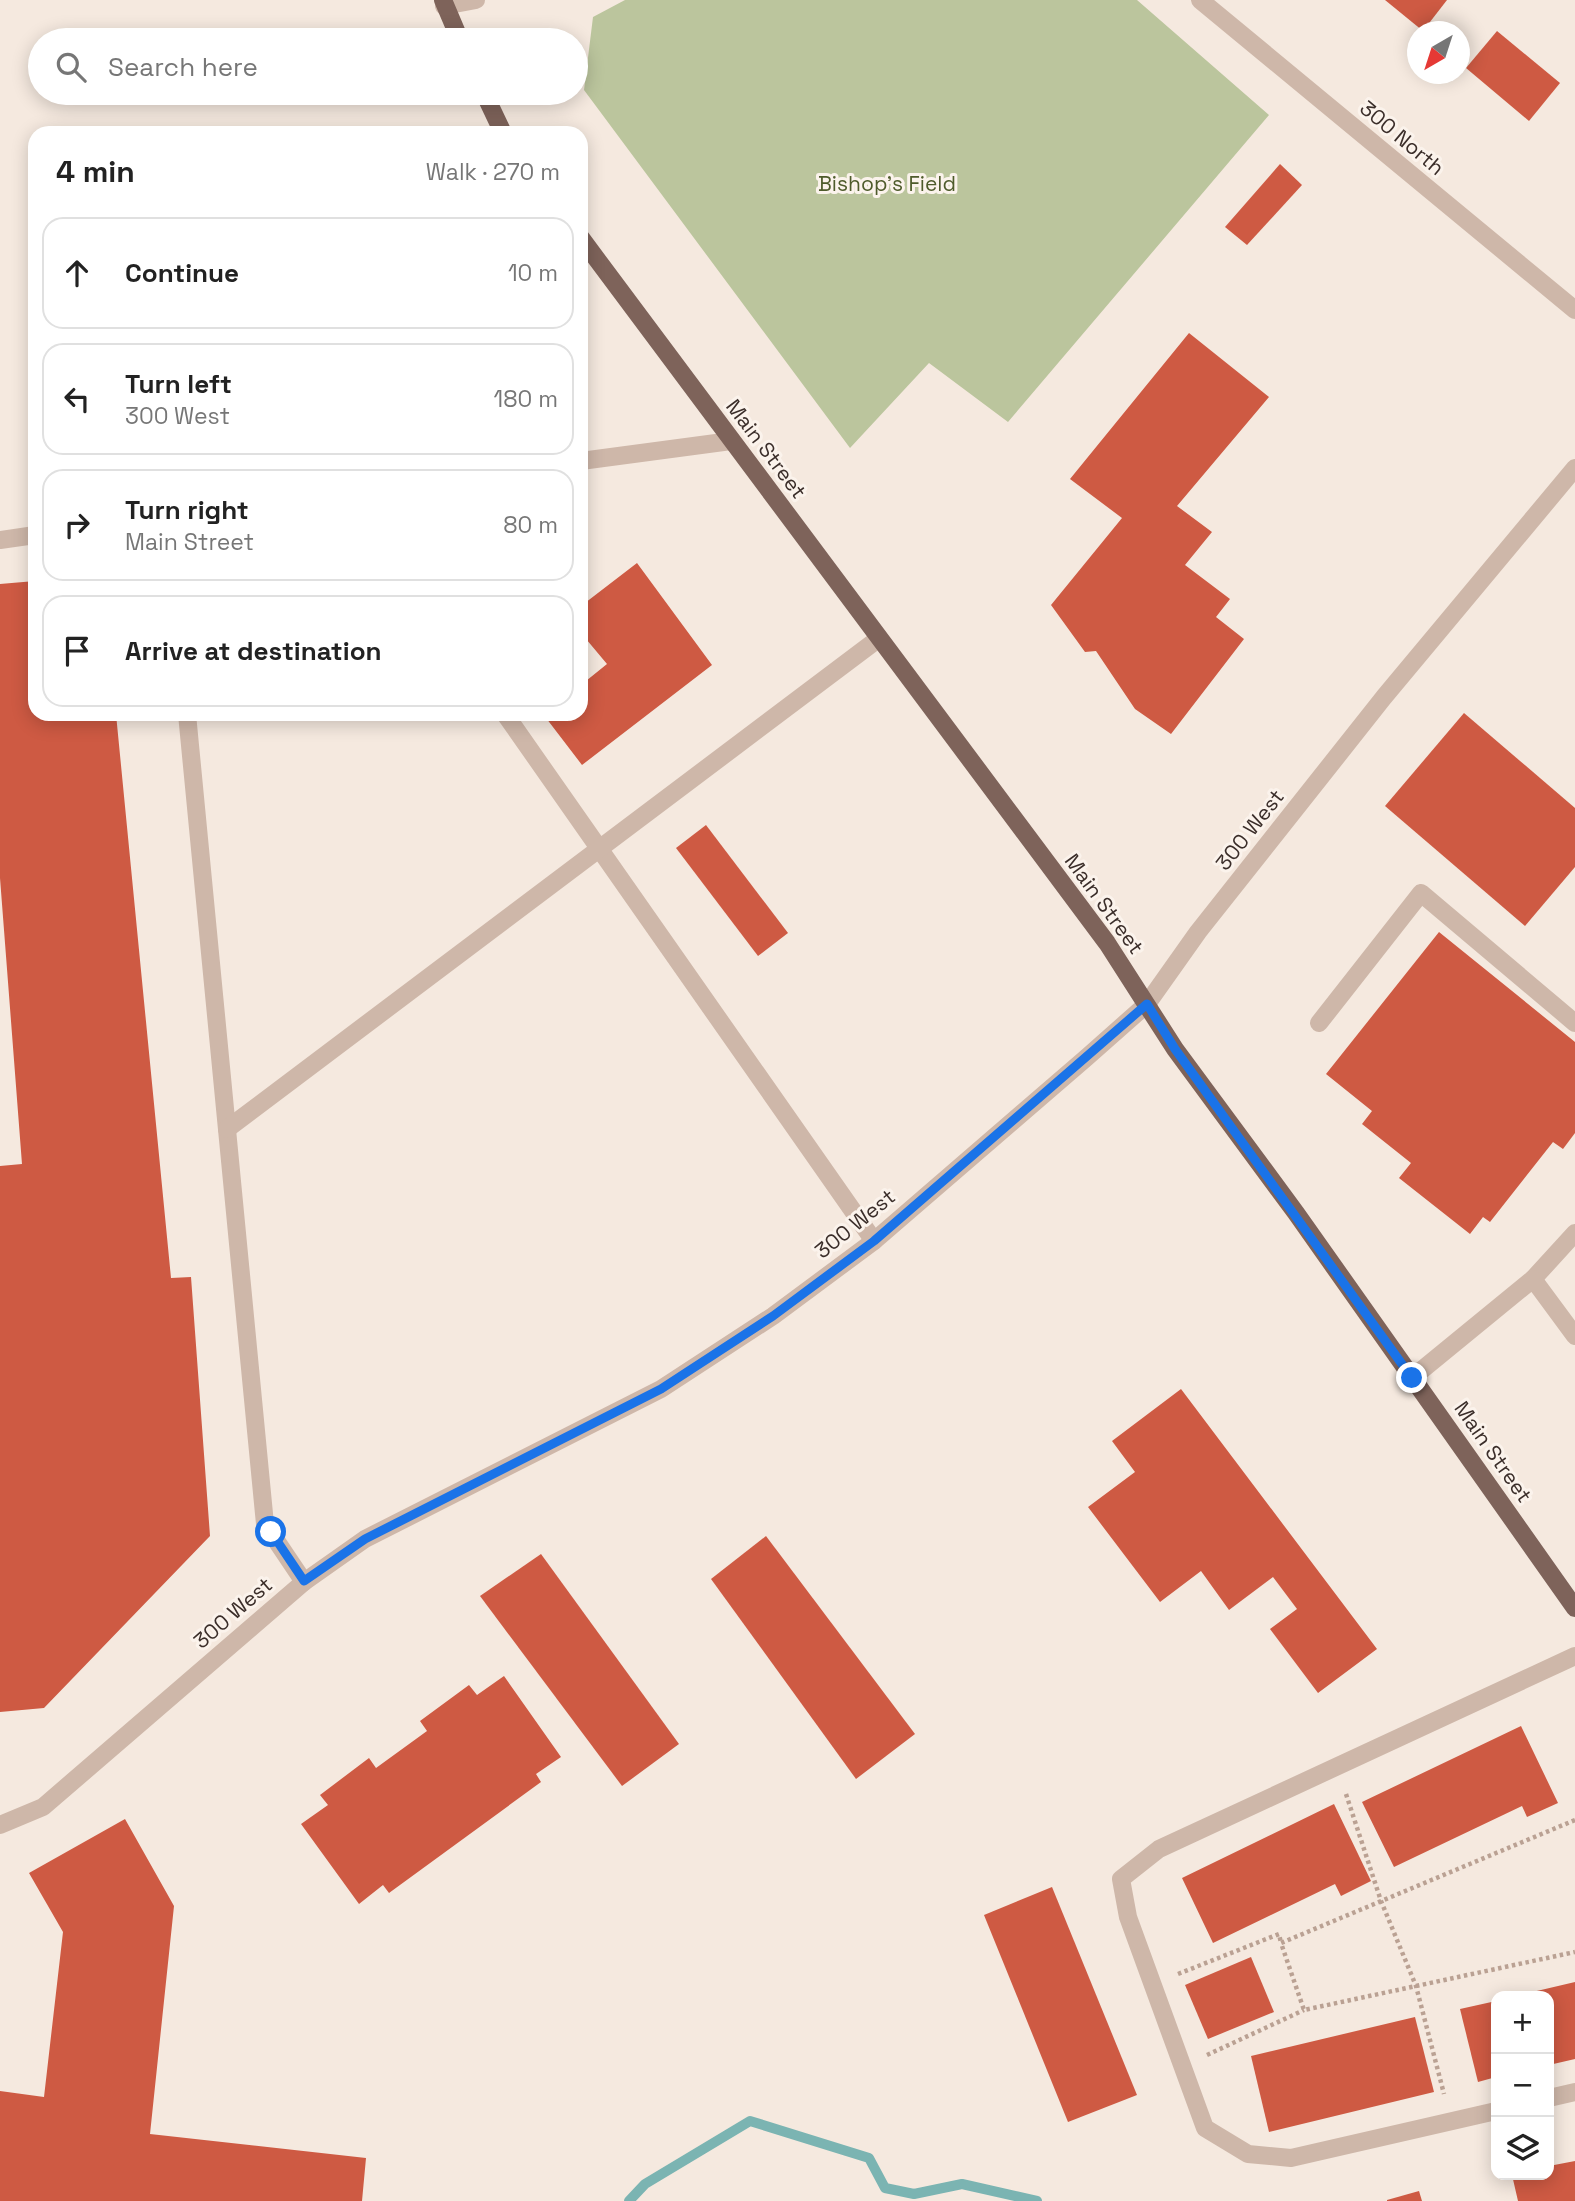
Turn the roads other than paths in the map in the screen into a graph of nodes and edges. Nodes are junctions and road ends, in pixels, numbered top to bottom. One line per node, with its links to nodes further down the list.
1 (476, 0): 3 (street)
2 (1200, 0): 8 (street, 300 North)
3 (443, 3): 4 (main road)
4 (454, 28)
5 (490, 105): 6 (main road)
6 (500, 126)
7 (588, 247): 9 (main road, Main Street)
8 (1575, 310)
9 (731, 441): 10 (street); 14 (main road, Main Street)
10 (588, 460)
11 (1575, 468): 18 (street, 300 West)
12 (28, 536): 13 (street)
13 (0, 540)
14 (878, 639): 17 (street); 18 (main road, Main Street)
15 (188, 721): 21 (street)
16 (510, 721): 17 (street)
17 (599, 848): 21 (street); 23 (street)
18 (1147, 1004): 23 (street, 300 West); 26 (main road, Main Street)
19 (1319, 1023): 20 (street)
20 (1575, 1023)
21 (227, 1129): 27 (street)
22 (1575, 1233): 24 (street)
23 (874, 1241): 27 (street, 300 West)
24 (1533, 1279): 25 (street); 26 (street)
25 (1575, 1336)
26 (1412, 1378): 28 (main road, Main Street)
27 (304, 1581): 30 (street, 300 West)
28 (1575, 1608)
29 (1575, 1656): 33 (street)
30 (0, 1825)
31 (1575, 2092): 32 (street)
32 (1554, 2097)
33 (1491, 2112)

